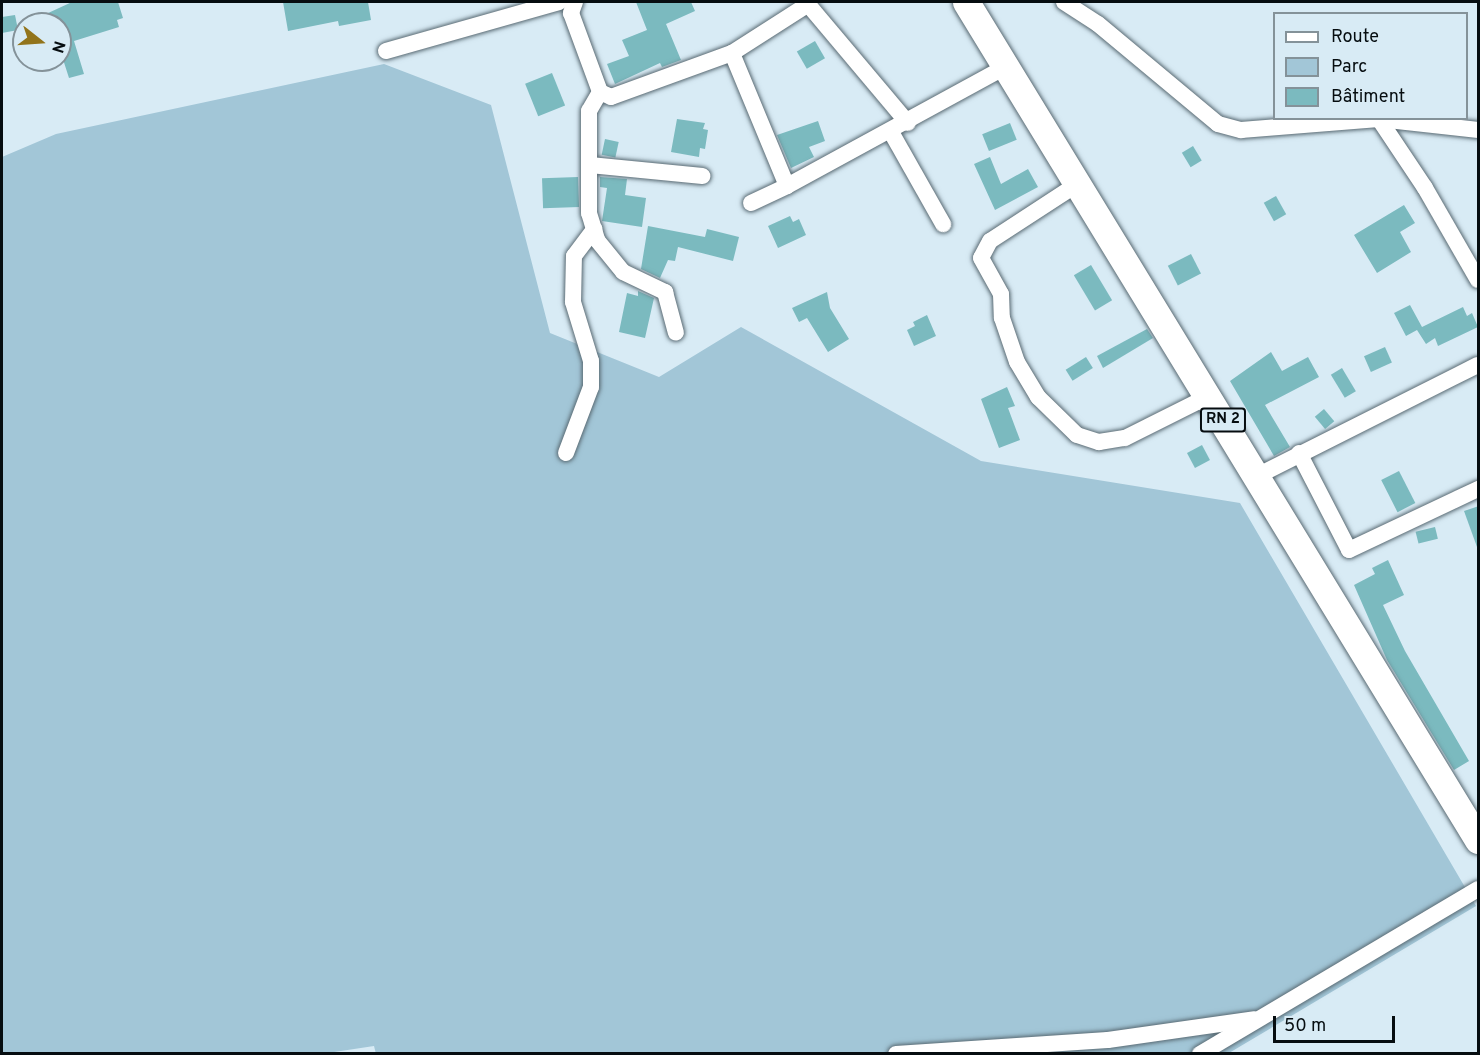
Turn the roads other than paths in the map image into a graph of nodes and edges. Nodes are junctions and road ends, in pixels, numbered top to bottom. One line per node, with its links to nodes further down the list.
1 (559, 2): 6 (street)
2 (575, 2): 9 (street)
3 (966, 2): 8 (highway, RN 2)
4 (1064, 2): 10 (street)
5 (806, 3): 7 (street); 13 (street)
6 (386, 51)
7 (732, 53): 9 (street); 19 (street)
8 (1005, 67): 13 (street); 18 (highway, RN 2)
9 (600, 92): 16 (street)
10 (1366, 120)
11 (1380, 120): 23 (street)
12 (1388, 120): 14 (street)
13 (908, 123): 15 (street)
14 (1479, 130)
15 (891, 132): 19 (street); 21 (street)
16 (590, 165): 17 (street); 22 (street)
17 (702, 176)
18 (1079, 183): 26 (highway, RN 2); 26 (street)
19 (788, 186): 20 (street)
20 (751, 203)
21 (943, 224)
22 (594, 229): 24 (street); 27 (street)
23 (1479, 280)
24 (676, 333)
25 (1479, 365): 28 (street)
26 (1209, 396): 29 (highway, RN 2)
27 (566, 453)
28 (1299, 453): 29 (street); 30 (street)
29 (1257, 476): 31 (highway, RN 2)
30 (1479, 489)
31 (1479, 840)
32 (1479, 890): 33 (street)
33 (1255, 1019): 34 (street); 35 (street)
34 (896, 1053)
35 (1200, 1053)

